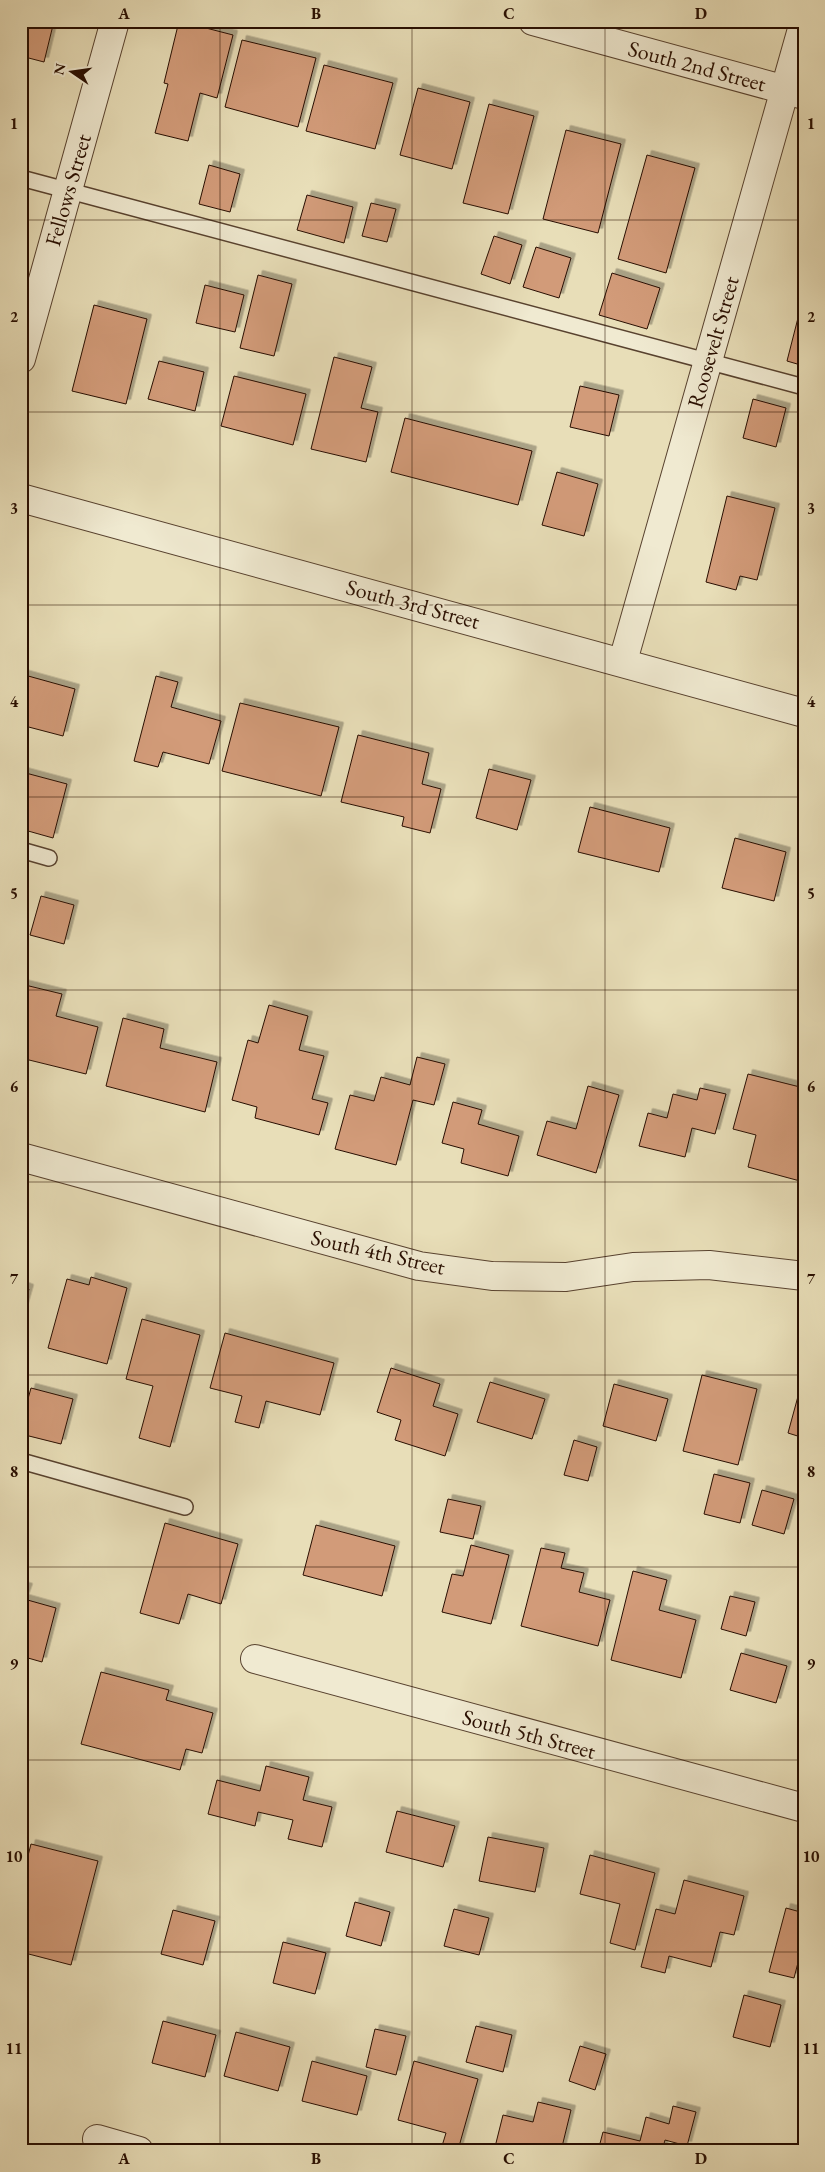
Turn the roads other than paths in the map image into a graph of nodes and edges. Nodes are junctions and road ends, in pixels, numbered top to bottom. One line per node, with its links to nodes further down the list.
1 (115, 21): 6 (street, Fellows Street)
2 (532, 21): 4 (street, South 2nd Street)
3 (804, 22): 4 (street, Roosevelt Street)
4 (794, 92): 8 (street, Roosevelt Street)
5 (21, 178): 6 (lane)
6 (68, 191): 7 (street, Fellows Street); 8 (lane)
7 (21, 359)
8 (708, 361): 9 (lane); 11 (street, Roosevelt Street)
9 (804, 387)
10 (21, 498): 11 (street, South 3rd Street)
11 (623, 662): 12 (street, South 3rd Street)
12 (804, 712)
13 (21, 850): 14 (lane)
14 (49, 858)
15 (21, 1157): 16 (street, South 4th Street)
16 (804, 1276)
17 (21, 1461): 18 (lane)
18 (185, 1506)
19 (255, 1659): 20 (street, South 5th Street)
20 (804, 1808)
21 (97, 2139): 22 (street)
22 (139, 2151)

